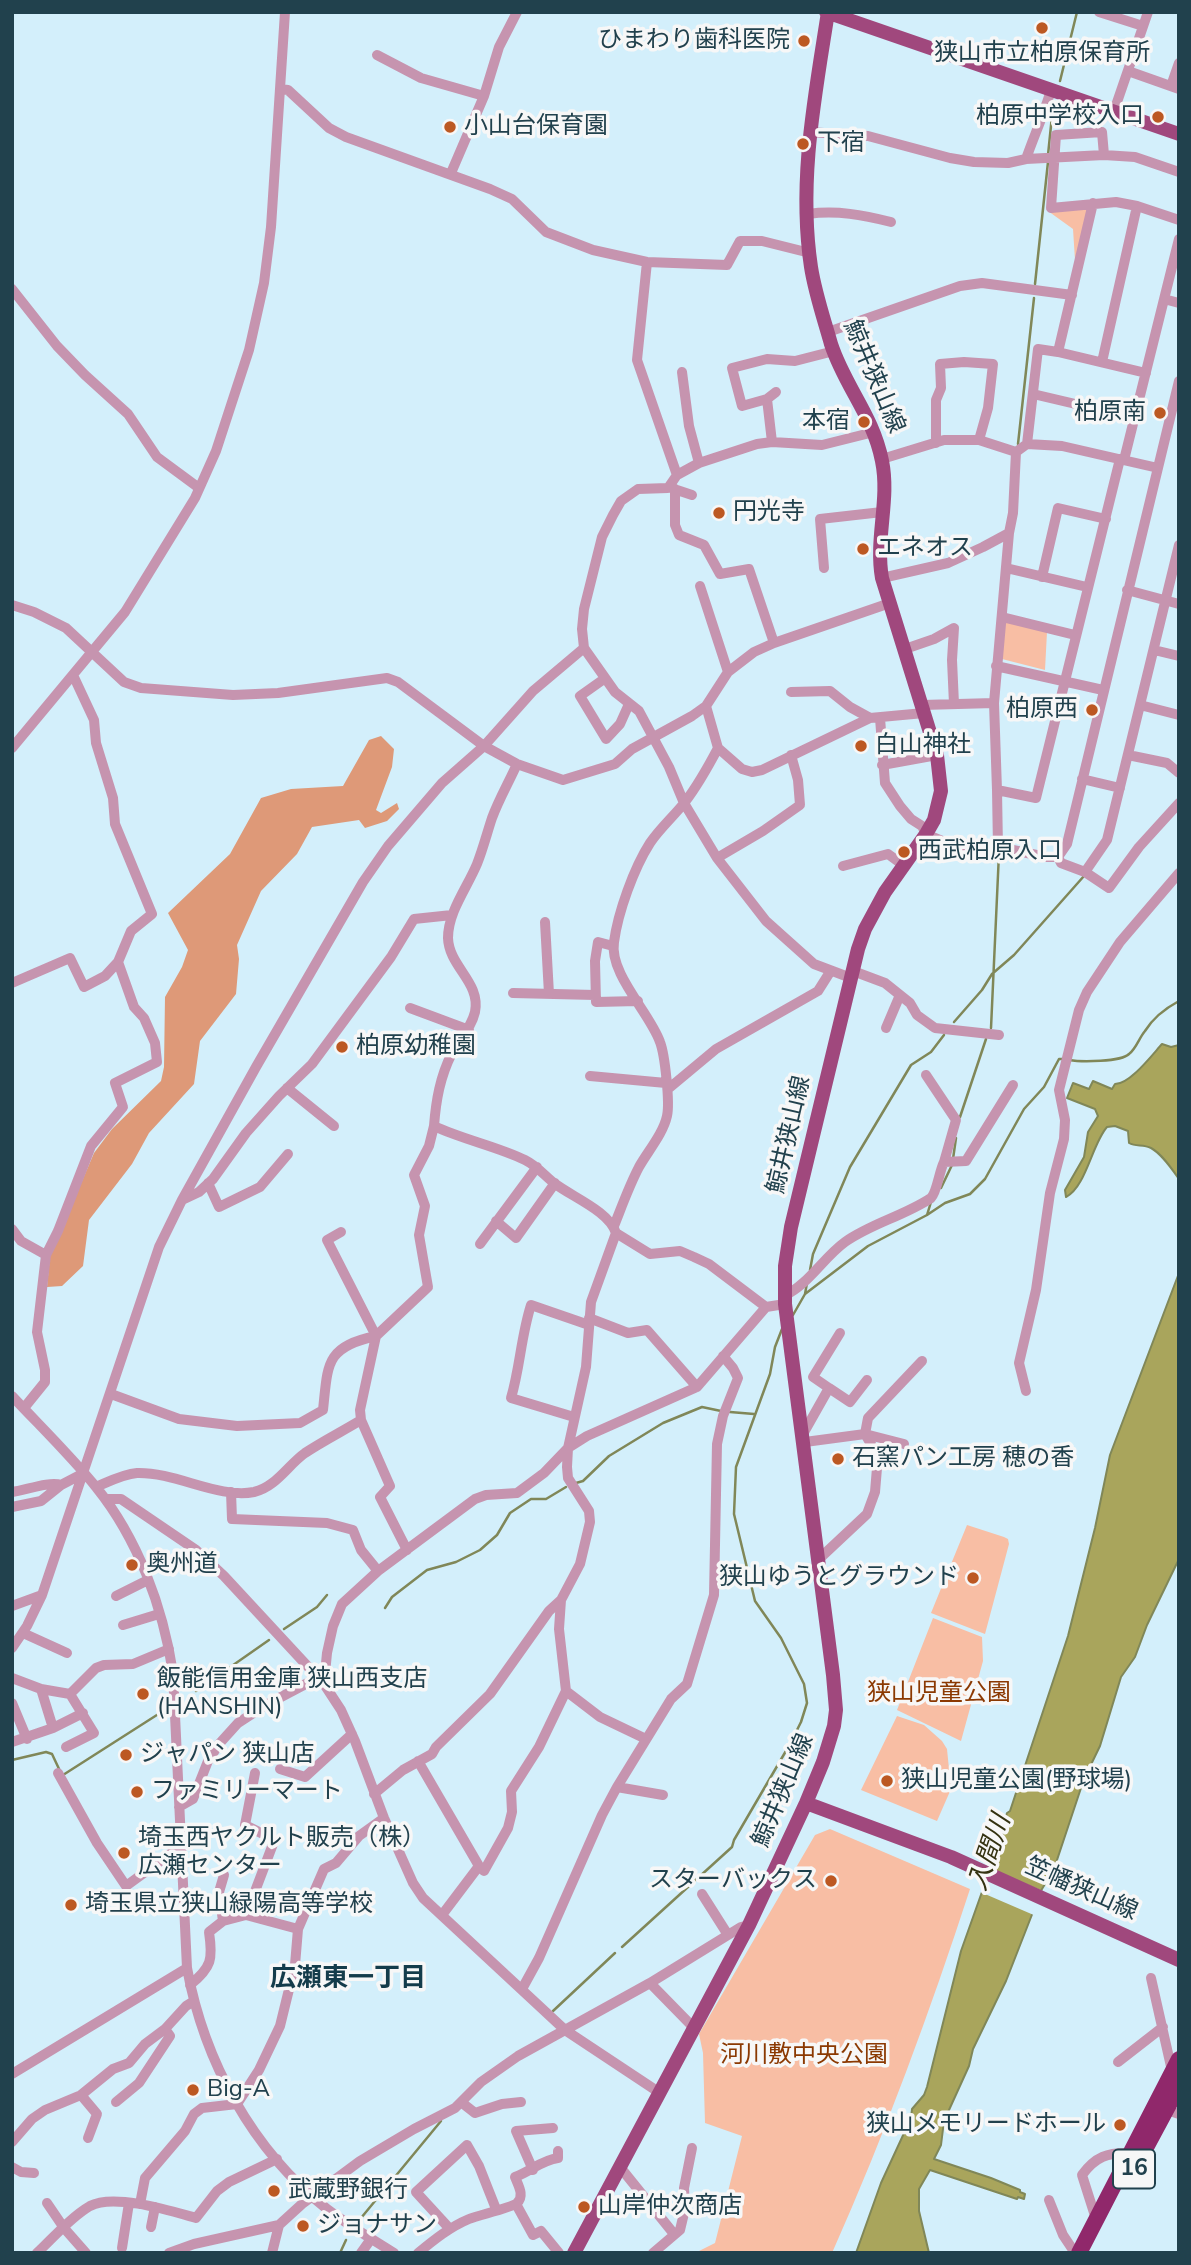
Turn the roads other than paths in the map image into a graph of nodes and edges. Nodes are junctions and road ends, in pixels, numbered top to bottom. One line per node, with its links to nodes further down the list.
1 (285, 12): 11 (street)
2 (517, 12): 13 (street)
3 (827, 12): 12 (main road); 15 (main road, 鯨井狭山線)
4 (1099, 12): 6 (street)
5 (1147, 12): 6 (street)
6 (1143, 26): 9 (street)
7 (377, 55): 13 (street)
8 (1179, 63): 10 (street)
9 (1128, 71): 10 (street); 14 (street)
10 (1175, 88)
11 (280, 89): 21 (street); 55 (street)
12 (1051, 90): 14 (main road); 18 (street)
13 (484, 96): 21 (street)
14 (1114, 111): 16 (main road)
15 (809, 132): 18 (street); 24 (main road, 鯨井狭山線)
16 (1179, 134)
17 (1104, 155): 19 (street); 19 (street); 20 (street)
18 (1026, 159): 19 (street)
19 (1049, 159): 22 (street)
20 (1179, 172)
21 (451, 173): 29 (street)
22 (1093, 203): 23 (street); 31 (street)
23 (1137, 206): 25 (street); 37 (street)
24 (808, 214): 26 (street); 28 (main road, 鯨井狭山線)
25 (1179, 220)
26 (891, 222)
27 (1179, 239): 32 (street)
28 (810, 253): 29 (street); 34 (main road, 鯨井狭山線)
29 (647, 262): 54 (street)
30 (12, 289): 55 (street)
31 (1072, 295): 34 (street); 36 (street)
32 (1164, 299): 33 (street); 39 (street)
33 (1179, 303)
34 (828, 332): 35 (main road, 鯨井狭山線)
35 (834, 351): 44 (main road, 鯨井狭山線); 46 (street)
36 (1058, 352): 37 (street); 41 (street)
37 (1102, 362): 39 (street)
38 (682, 372): 52 (street)
39 (1146, 373): 43 (street)
40 (1179, 381): 42 (street)
41 (1032, 394): 43 (street); 48 (street)
42 (1177, 398): 53 (street)
43 (1135, 418): 51 (street)
44 (874, 432): 46 (street); 50 (main road, 鯨井狭山線)
45 (979, 440): 47 (street); 47 (street); 49 (street)
46 (772, 442): 52 (street)
47 (936, 443): 50 (street)
48 (1027, 444): 49 (street); 51 (street)
49 (1016, 452): 60 (street)
50 (882, 458): 58 (main road, 鯨井狭山線)
51 (1122, 460): 53 (street); 59 (street)
52 (699, 463): 54 (street)
53 (1158, 468): 68 (street)
54 (677, 475): 56 (street)
55 (200, 488): 79 (street)
56 (671, 488): 57 (street); 75 (street); 76 (street)
57 (692, 495)
58 (882, 512): 62 (street); 65 (main road, 鯨井狭山線)
59 (1105, 519): 64 (street); 67 (street)
60 (1009, 533): 63 (street); 65 (street)
61 (1178, 551): 69 (street)
62 (824, 568)
63 (1006, 568): 64 (street); 73 (street)
64 (1042, 577): 67 (street)
65 (882, 578): 70 (main road, 鯨井狭山線)
66 (699, 586): 82 (street)
67 (1087, 587): 74 (street)
68 (1127, 590): 69 (street); 86 (street)
69 (1166, 600): 71 (street); 78 (street)
70 (890, 603): 75 (street); 77 (main road, 鯨井狭山線)
71 (1179, 604)
72 (12, 605): 79 (street)
73 (1002, 617): 74 (street); 81 (street)
74 (1075, 635): 85 (street)
75 (774, 643): 82 (street)
76 (584, 648): 84 (street); 97 (street)
77 (905, 649): 90 (street); 93 (main road, 鯨井狭山線)
78 (1154, 650): 80 (street); 91 (street)
79 (92, 653): 83 (street); 97 (street)
80 (1179, 656)
81 (996, 666): 85 (street); 88 (street)
82 (728, 672): 92 (street)
83 (73, 675): 98 (street); 122 (street)
84 (604, 679): 89 (street); 89 (street)
85 (1064, 681): 86 (street); 108 (street)
86 (1103, 690): 106 (street)
87 (791, 692): 95 (street)
88 (994, 702): 90 (street); 108 (street)
89 (629, 704): 96 (street)
90 (954, 704): 93 (street)
91 (1140, 705): 94 (street); 102 (street)
92 (706, 706): 96 (street); 99 (street)
93 (923, 709): 95 (street); 101 (main road, 鯨井狭山線)
94 (1179, 715)
95 (875, 718): 100 (street); 104 (street)
96 (652, 737): 103 (street); 109 (street)
97 (484, 746): 103 (street); 147 (street)
98 (12, 748)
99 (718, 748): 100 (street); 109 (street)
100 (791, 755): 114 (street)
101 (937, 755): 104 (street); 111 (main road, 鯨井狭山線)
102 (1128, 755): 105 (street); 107 (street)
103 (517, 764): 119 (street)
104 (882, 765): 111 (street)
105 (1179, 773)
106 (1082, 779): 107 (street); 113 (street)
107 (1120, 788): 117 (street)
108 (998, 790): 112 (street)
109 (684, 803): 114 (street); 121 (street)
110 (1179, 803): 117 (street)
111 (926, 834): 112 (street); 115 (main road, 鯨井狭山線)
112 (998, 848): 113 (street)
113 (1058, 857): 117 (street)
114 (717, 858): 123 (street)
115 (903, 865): 116 (street); 124 (main road, 鯨井狭山線)
116 (844, 866)
117 (1085, 872)
118 (1179, 873): 164 (street)
119 (452, 915): 133 (street); 139 (street)
120 (545, 922): 127 (street)
121 (613, 946): 128 (street); 130 (street)
122 (118, 962): 125 (street); 153 (street)
123 (830, 972): 124 (street); 138 (street)
124 (852, 975): 129 (street); 154 (main road, 鯨井狭山線)
125 (12, 983)
126 (513, 993): 127 (street)
127 (549, 994): 128 (street)
128 (595, 995): 130 (street)
129 (900, 995): 132 (street); 134 (street)
130 (638, 1001): 138 (street)
131 (410, 1008): 133 (street)
132 (886, 1027)
133 (469, 1030): 141 (street)
134 (999, 1035)
135 (926, 1075): 143 (street)
136 (590, 1076): 138 (street)
137 (1013, 1085): 143 (street)
138 (667, 1086): 150 (street)
139 (288, 1087): 140 (street); 145 (street)
140 (334, 1126)
141 (434, 1126): 144 (street); 158 (street)
142 (288, 1154): 145 (street)
143 (944, 1162): 154 (street)
144 (537, 1167): 146 (street); 148 (street)
145 (208, 1183): 147 (street)
146 (555, 1183): 148 (street); 150 (street)
147 (182, 1200): 165 (street)
148 (496, 1221): 152 (street)
149 (12, 1229): 153 (street)
150 (615, 1229): 155 (street); 156 (street)
151 (341, 1233): 158 (street)
152 (480, 1244)
153 (46, 1255): 167 (street)
154 (785, 1300): 155 (street); 171 (main road, 鯨井狭山線)
155 (766, 1307): 159 (street)
156 (589, 1322): 162 (street); 168 (street); 168 (street)
157 (840, 1334): 163 (street)
158 (376, 1336): 165 (street); 169 (street)
159 (723, 1356): 162 (street); 205 (street)
160 (922, 1361): 170 (street)
161 (867, 1380): 163 (street)
162 (697, 1387): 173 (street)
163 (829, 1388): 171 (street)
164 (1026, 1391)
165 (111, 1394): 174 (street)
166 (12, 1396): 167 (street)
167 (23, 1408): 174 (street)
168 (574, 1418): 173 (street)
169 (362, 1420): 178 (street); 181 (street)
170 (864, 1434): 171 (street); 172 (street); 182 (street)
171 (804, 1438): 182 (main road, 鯨井狭山線)
172 (904, 1444)
173 (568, 1448): 181 (street); 187 (street)
174 (84, 1473): 175 (street); 176 (street); 185 (street)
175 (61, 1485): 177 (street); 180 (street)
176 (96, 1487): 178 (street); 179 (street)
177 (12, 1492)
178 (231, 1492): 183 (street)
179 (105, 1499): 184 (street); 196 (street)
180 (12, 1507)
181 (407, 1550): 183 (street)
182 (819, 1559): 215 (main road, 鯨井狭山線)
183 (378, 1571): 196 (street)
184 (148, 1580): 186 (street); 189 (street)
185 (42, 1595): 188 (street); 191 (street)
186 (116, 1596)
187 (561, 1600): 198 (street); 208 (street)
188 (12, 1606)
189 (159, 1614): 190 (street); 193 (street)
190 (123, 1625)
191 (23, 1633): 192 (street); 194 (street)
192 (12, 1648)
193 (169, 1648): 199 (street); 216 (street)
194 (66, 1653)
195 (12, 1678): 197 (street)
196 (321, 1681): 203 (street); 216 (street)
197 (41, 1689): 199 (street); 202 (street)
198 (566, 1691): 205 (street); 219 (street)
199 (70, 1694): 201 (street)
200 (12, 1703): 204 (street)
201 (83, 1713): 202 (street); 207 (street)
202 (53, 1728): 204 (street)
203 (352, 1734): 209 (street); 213 (street)
204 (27, 1739): 206 (street)
205 (646, 1739): 212 (street)
206 (12, 1742)
207 (66, 1747)
208 (418, 1761): 213 (street); 219 (street)
209 (280, 1769)
210 (58, 1773): 218 (street)
211 (255, 1773): 222 (street)
212 (618, 1787): 214 (street); 233 (street)
213 (374, 1794): 217 (street)
214 (663, 1795)
215 (806, 1803): 225 (main road, 鯨井狭山線); 228 (main road, 笠幡狭山線)
216 (179, 1807): 218 (street)
217 (384, 1818): 223 (street); 226 (street)
218 (181, 1846): 229 (street)
219 (479, 1866): 223 (street)
220 (224, 1875): 224 (street)
221 (702, 1894): 227 (street)
222 (246, 1915): 224 (street); 226 (street)
223 (442, 1915): 233 (street)
224 (223, 1921): 232 (street)
225 (749, 1925): 227 (street); 236 (main road, 鯨井狭山線)
226 (298, 1929): 247 (street)
227 (728, 1935): 231 (street)
228 (1179, 1960)
229 (187, 1968): 232 (street); 241 (street)
230 (1151, 1978): 235 (street)
231 (650, 1983): 236 (street); 238 (street)
232 (190, 1985): 234 (street)
233 (522, 1989): 238 (street)
234 (194, 2001): 237 (street); 247 (street)
235 (1163, 2027): 239 (street); 240 (street)
236 (694, 2028): 242 (main road, 鯨井狭山線)
237 (165, 2029): 243 (street); 244 (street)
238 (565, 2030): 242 (street); 245 (street)
239 (1118, 2062)
240 (1177, 2072): 248 (highway, 16)
241 (12, 2074)
242 (660, 2093): 258 (main road, 鯨井狭山線)
243 (81, 2095): 251 (street); 252 (street)
244 (116, 2102)
245 (461, 2102): 246 (street); 261 (street)
246 (522, 2102)
247 (237, 2105): 256 (street); 264 (street)
248 (1166, 2110): 255 (highway, 16); 288 (highway, 16)
249 (12, 2124): 251 (street)
250 (553, 2128): 259 (street)
251 (16, 2138)
252 (88, 2138)
253 (692, 2148): 273 (street)
254 (558, 2151): 259 (street)
255 (1130, 2153): 268 (highway, 16); 268 (street)
256 (277, 2159): 261 (street); 266 (street)
257 (12, 2167): 260 (street)
258 (620, 2167): 273 (street); 285 (main road, 鯨井狭山線)
259 (533, 2170): 265 (street)
260 (34, 2173)
261 (313, 2196): 269 (street); 274 (street)
262 (1048, 2200): 287 (street)
263 (47, 2203): 271 (street)
264 (135, 2203): 266 (street); 271 (street); 275 (street)
265 (516, 2204): 267 (street); 284 (street)
266 (155, 2207): 270 (street)
267 (496, 2209): 272 (street); 272 (street)
268 (1096, 2219): 287 (highway, 16)
269 (279, 2225): 276 (street); 280 (street)
270 (152, 2227)
271 (64, 2228): 277 (street); 278 (street)
272 (449, 2228): 283 (street)
273 (674, 2234): 286 (street)
274 (371, 2239): 281 (street); 282 (street)
275 (122, 2248)
276 (193, 2248): 279 (street)
277 (37, 2253)
278 (86, 2253)
279 (169, 2253)
280 (272, 2253)
281 (361, 2253)
282 (394, 2253)
283 (418, 2253)
284 (559, 2253)
285 (574, 2253)
286 (653, 2253)
287 (1077, 2253)
288 (1089, 2253)

